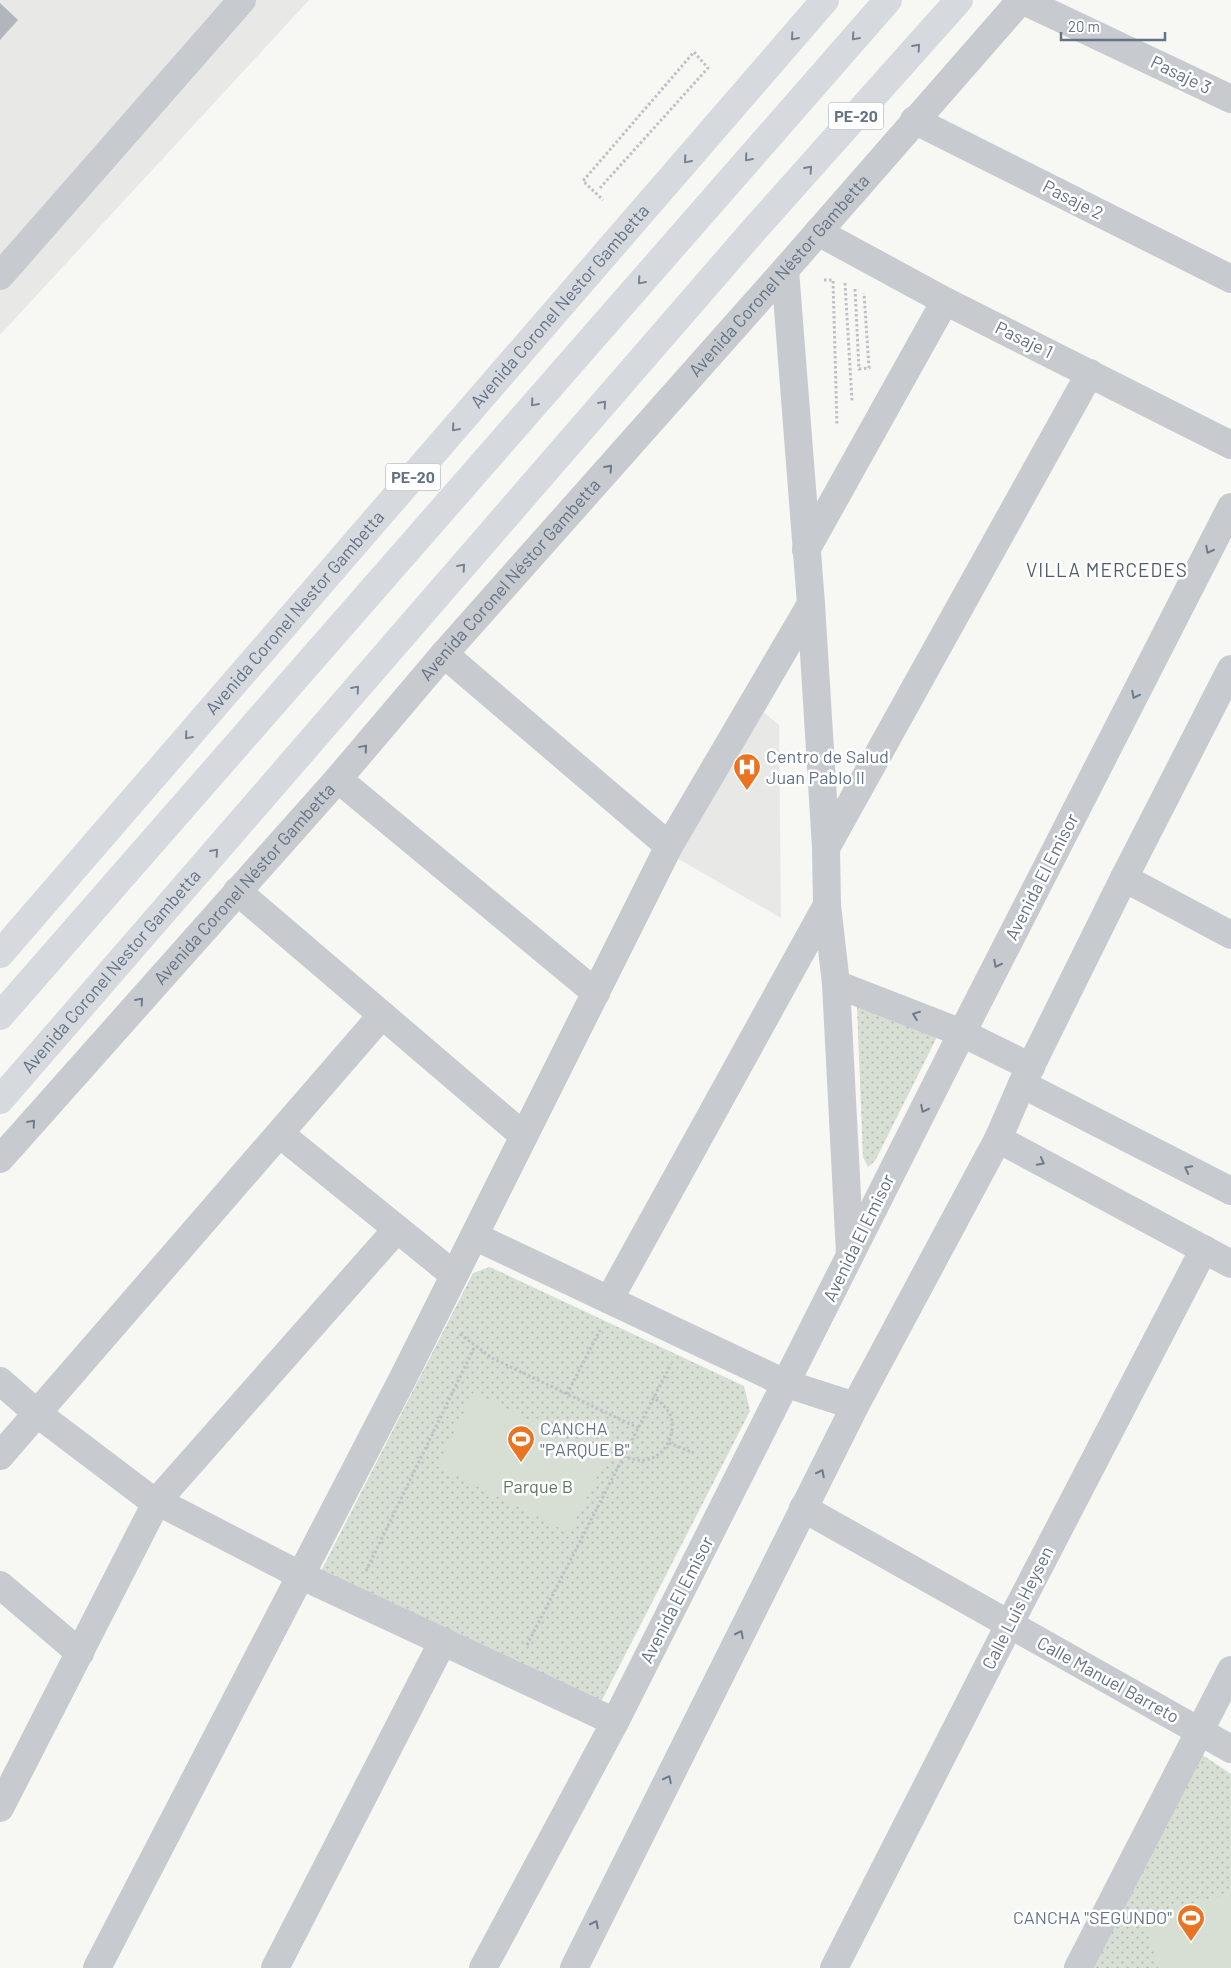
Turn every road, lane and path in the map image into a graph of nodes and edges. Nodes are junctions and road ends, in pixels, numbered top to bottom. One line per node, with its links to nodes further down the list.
1 (242, 0): 12 (street)
2 (826, 0): 34 (highway, Avenida Coronel Nestor Gambetta / PE-20, one-way to 34)
3 (888, 0): 38 (highway, one-way to 38)
4 (959, 0): 41 (highway, Avenida Coronel Nestor Gambetta / PE-20, one-way to 4)
5 (1021, 0): 6 (street, Pasaje 3); 7 (street, Avenida Coronel Néstor Gambetta)
6 (1231, 99)
7 (914, 120): 10 (street, Avenida Coronel Néstor Gambetta); 13 (street, Pasaje 2)
8 (600, 188): 9 (path)
9 (604, 200)
10 (818, 232): 11 (street, Avenida Coronel Néstor Gambetta); 16 (street, Pasaje 1)
11 (785, 270): 22 (street); 24 (street, Avenida Coronel Néstor Gambetta, one-way to 11)
12 (0, 276)
13 (1231, 279)
14 (824, 280): 19 (path)
15 (863, 285): 18 (path)
16 (945, 300): 17 (street, Pasaje 1); 22 (street)
17 (1090, 373): 20 (street, Pasaje 1); 29 (street)
18 (852, 406)
19 (838, 435)
20 (1231, 445)
21 (1231, 507): 39 (street, Avenida El Emisor, one-way to 39)
22 (806, 550): 23 (street)
23 (811, 604): 28 (street); 29 (street)
24 (444, 654): 27 (street, Avenida Coronel Néstor Gambetta, one-way to 24); 28 (street)
25 (1231, 669): 26 (street)
26 (1222, 709): 30 (street)
27 (338, 779): 31 (street, Avenida Coronel Néstor Gambetta); 36 (street)
28 (669, 846): 36 (street)
29 (826, 848): 32 (street)
30 (1124, 878): 33 (street); 40 (street)
31 (237, 891): 37 (street); 45 (street, Avenida Coronel Néstor Gambetta, one-way to 31)
32 (828, 906): 35 (street); 53 (street)
33 (1231, 935)
34 (0, 954)
35 (836, 984): 39 (street, one-way to 35); 50 (street)
36 (596, 993): 43 (street)
37 (382, 1015): 42 (street); 43 (street)
38 (0, 1016)
39 (962, 1033): 40 (street); 50 (street, Avenida El Emisor, one-way to 50)
40 (1027, 1075): 44 (street); 46 (street, one-way to 40)
41 (0, 1100)
42 (280, 1134): 47 (street); 63 (street)
43 (524, 1136): 48 (street)
44 (998, 1138): 49 (street, one-way to 49); 62 (street)
45 (0, 1159)
46 (1231, 1191)
47 (397, 1229): 52 (street); 69 (street)
48 (474, 1236): 52 (street); 53 (street)
49 (1204, 1249): 51 (street); 74 (street, Calle Luis Heysen)
50 (850, 1256): 59 (street, Avenida El Emisor)
51 (1231, 1264)
52 (454, 1275): 72 (street)
53 (609, 1300): 59 (street)
54 (601, 1328): 60 (path)
55 (460, 1333): 56 (path)
56 (475, 1346): 60 (path); 71 (path)
57 (671, 1362): 61 (path)
58 (0, 1381): 63 (street)
59 (787, 1384): 62 (street); 79 (street, Avenida El Emisor)
60 (567, 1394): 64 (path)
61 (653, 1397): 64 (path); 65 (path)
62 (855, 1406): 70 (street, one-way to 62)
63 (38, 1414): 67 (street); 69 (street)
64 (638, 1428): 68 (path)
65 (669, 1443): 66 (path); 68 (path)
66 (694, 1453)
67 (0, 1456)
68 (623, 1456): 77 (path)
69 (157, 1501): 72 (street); 76 (street)
70 (803, 1508): 74 (street, Calle Manuel Barreto); 86 (street, one-way to 70)
71 (365, 1574)
72 (300, 1575): 75 (street); 83 (street)
73 (0, 1585): 76 (street)
74 (1009, 1625): 80 (street, Calle Manuel Barreto); 87 (street, Calle Luis Heysen)
75 (443, 1641): 79 (street); 84 (street)
76 (80, 1653): 82 (street)
77 (523, 1653)
78 (1231, 1670): 80 (street)
79 (615, 1722): 85 (street, Avenida El Emisor)
80 (1200, 1730): 81 (street, Calle Manuel Barreto); 88 (street)
81 (1231, 1749)
82 (2, 1799)
83 (97, 1968)
84 (276, 1968)
85 (483, 1968)
86 (574, 1968)
87 (834, 1968)
88 (1078, 1968)

